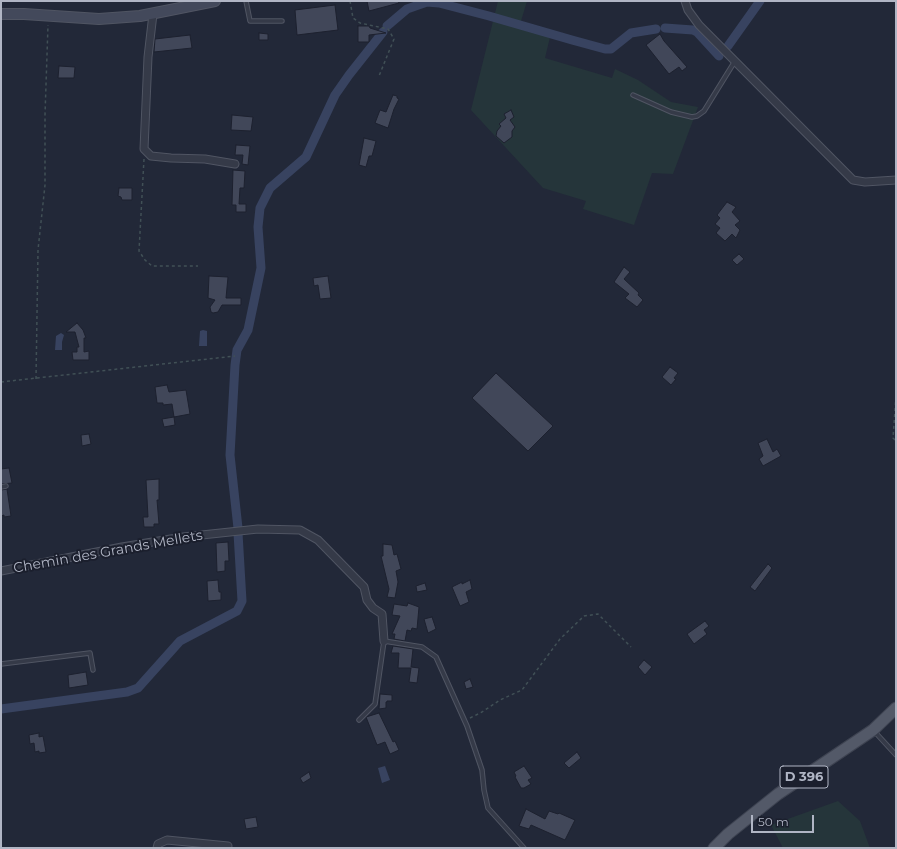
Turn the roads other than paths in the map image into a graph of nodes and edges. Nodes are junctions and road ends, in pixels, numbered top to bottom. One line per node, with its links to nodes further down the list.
1 (215, 1): 4 (main road)
2 (246, 1): 7 (lane)
3 (685, 1): 8 (street)
4 (188, 4): 6 (main road)
5 (1, 14): 6 (main road)
6 (153, 14): 10 (street)
7 (282, 21)
8 (735, 61): 9 (lane); 11 (street)
9 (633, 95)
10 (235, 164)
11 (896, 180)
12 (6, 486): 13 (lane)
13 (1, 487)
14 (1, 571): 15 (street, Chemin des Grands Mellets)
15 (384, 641): 19 (lane); 24 (lane)
16 (1, 664): 17 (lane)
17 (93, 670)
18 (896, 708): 20 (main road, D 396)
19 (359, 720)
20 (873, 730): 21 (lane); 25 (main road, D 396)
21 (896, 756)
22 (228, 846): 23 (street)
23 (157, 848)
24 (524, 848)
25 (714, 848)

